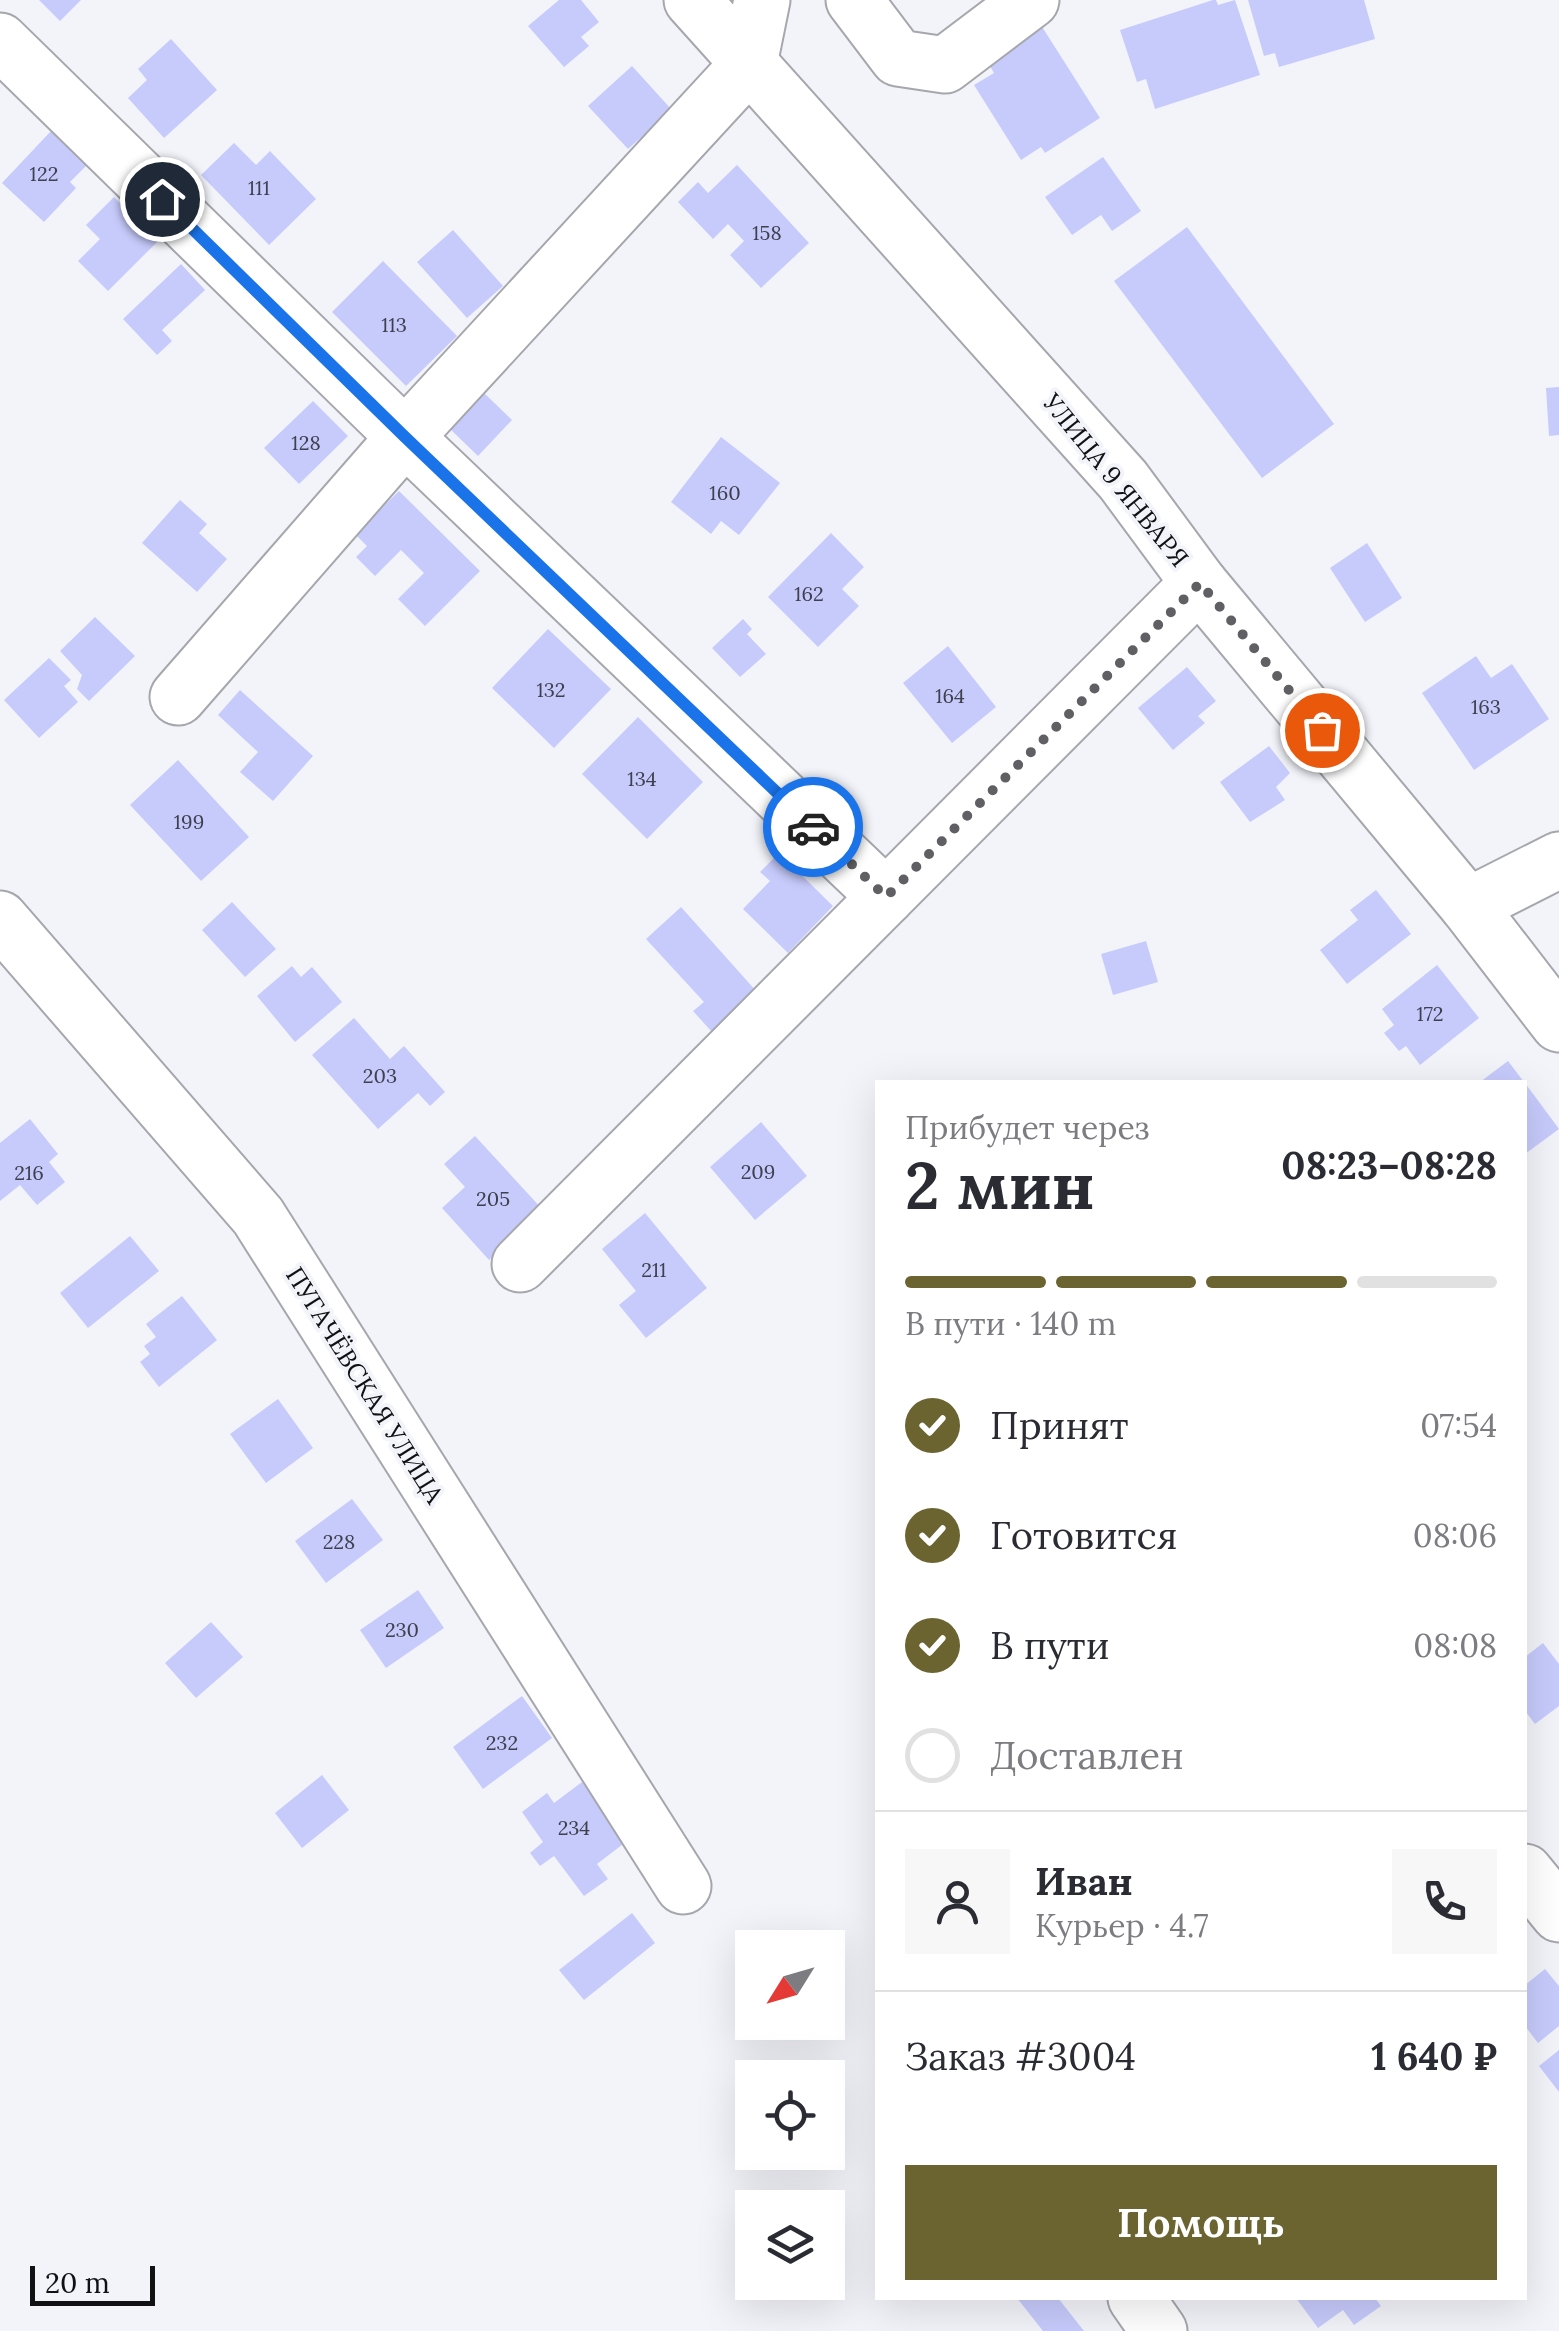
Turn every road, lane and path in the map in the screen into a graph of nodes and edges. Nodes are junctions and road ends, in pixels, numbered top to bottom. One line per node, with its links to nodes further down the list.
1 (692, 0): 6 (street, УЛИЦА 9 ЯНВАРЯ)
2 (762, 0): 6 (street)
3 (854, 0): 4 (street)
4 (1031, 0)
5 (0, 40): 7 (street)
6 (749, 64): 7 (street); 8 (street, УЛИЦА 9 ЯНВАРЯ)
7 (405, 437): 9 (street); 11 (street)
8 (1200, 583): 11 (street); 12 (street, УЛИЦА 9 ЯНВАРЯ)
9 (178, 697)
10 (1559, 860): 12 (street)
11 (886, 897): 15 (street)
12 (1468, 906): 14 (street, УЛИЦА 9 ЯНВАРЯ)
13 (0, 919): 17 (street, ПУГАЧЁВСКАЯ УЛИЦА)
14 (1559, 1024)
15 (520, 1264)
16 (1527, 1874): 18 (street)
17 (683, 1886)
18 (1559, 1914)
19 (1137, 2300): 20 (street)
20 (1160, 2331)

